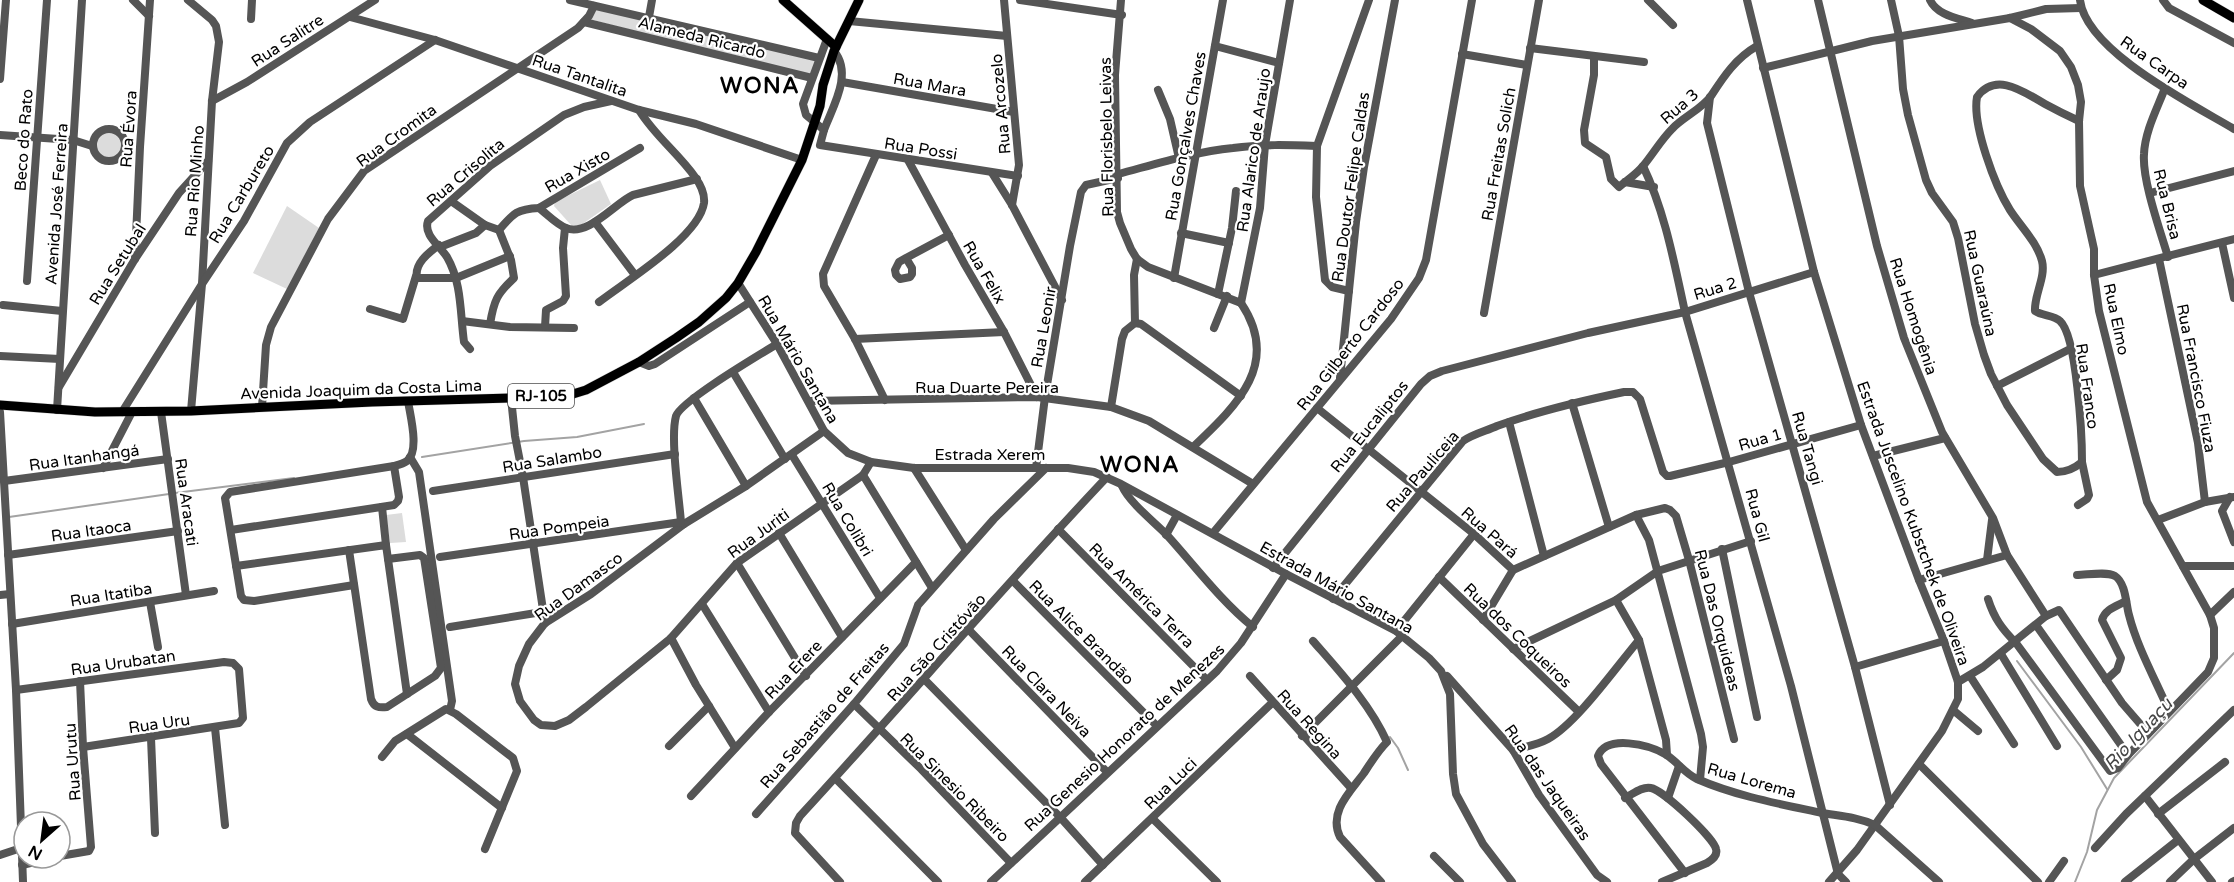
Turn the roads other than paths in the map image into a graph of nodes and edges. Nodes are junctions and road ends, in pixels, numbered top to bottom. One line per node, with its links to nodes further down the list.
1 (6, 0): 63 (street)
2 (47, 0): 76 (street, Beco do Rato)
3 (82, 0): 78 (street, Avenida José Ferreira)
4 (133, 0): 33 (street)
5 (150, 0): 33 (street, Rua Évora)
6 (188, 0): 68 (street, Rua Rio Minho)
7 (252, 0): 38 (street)
8 (375, 0): 34 (street, Rua Salitre)
9 (570, 0): 30 (street, Alameda Ricardo)
10 (652, 0): 35 (street)
11 (783, 0): 46 (main road)
12 (860, 0): 39 (main road, Avenida Joaquim da Costa Lima / RJ-105)
13 (1004, 0): 44 (street, Rua Arcozelo)
14 (1020, 0): 32 (street)
15 (1122, 0): 32 (street, Rua Florisbelo Leivas)
16 (1223, 0): 49 (street, Rua Gonçalves Chaves)
17 (1290, 0): 58 (street, Rua Alarico de Araujo)
18 (1369, 0): 81 (street)
19 (1395, 0): 128 (street, Rua Doutor Felipe Caldas)
20 (1472, 0): 54 (street, Rua Gilberto Cardoso)
21 (1539, 0): 51 (street, Rua Freitas Solich)
22 (1648, 0): 42 (street)
23 (1746, 0): 50 (street, Estrada Juscelino Kubstchek de Oliveira)
24 (1818, 0): 53 (street, Rua Homogênia)
25 (1891, 0): 45 (street, Rua Guaraúna)
26 (1930, 0): 41 (street)
27 (2163, 0): 48 (street)
28 (2203, 0): 37 (main road)
29 (2081, 4): 31 (street); 65 (street, Rua Carpa)
30 (594, 6): 35 (street, Alameda Ricardo); 40 (street, Rua Cromita)
31 (2034, 12): 36 (street); 43 (street)
32 (1122, 15): 95 (street, Rua Florisbelo Leivas)
33 (149, 16): 82 (street, Rua Évora)
34 (350, 17): 47 (street, Rua Tantalita); 68 (street, Rua Salitre)
35 (648, 17): 56 (street, Alameda Ricardo)
36 (2010, 18): 41 (street); 43 (street, Rua Elmo)
37 (2234, 18)
38 (251, 19)
39 (849, 21): 44 (street); 52 (main road, Avenida Joaquim da Costa Lima / RJ-105)
40 (584, 22): 60 (street, Rua Cromita); 62 (street, Alameda Ricardo)
41 (1974, 24): 45 (street)
42 (1673, 25)
43 (2031, 29): 72 (street, Rua Elmo)
44 (1007, 36): 71 (street, Rua Arcozelo)
45 (1899, 36): 53 (street); 159 (street, Rua Guaraúna)
46 (827, 39): 52 (main road); 56 (street)
47 (435, 40): 60 (street, Rua Tantalita); 127 (street, Rua Carbureto)
48 (2234, 43)
49 (1215, 46): 58 (street); 85 (street, Rua Gonçalves Chaves)
50 (1757, 46): 61 (street, Estrada Juscelino Kubstchek de Oliveira); 67 (street, Rua 3)
51 (1530, 48): 55 (street); 59 (street, Rua Freitas Solich)
52 (835, 49): 64 (street); 73 (main road, Avenida Joaquim da Costa Lima / RJ-105)
53 (1831, 51): 61 (street); 181 (street, Rua Homogênia)
54 (1462, 54): 59 (street); 158 (street, Rua Gilberto Cardoso)
55 (1594, 57): 57 (street); 97 (street)
56 (819, 58): 62 (street)
57 (1644, 62)
58 (1280, 63): 79 (street, Rua Alarico de Araujo)
59 (1527, 65): 141 (street, Rua Freitas Solich)
60 (518, 68): 69 (street, Rua Tantalita); 170 (street, Rua Cromita)
61 (1763, 68): 119 (street, Estrada Juscelino Kubstchek de Oliveira)
62 (812, 78): 73 (street)
63 (0, 79)
64 (842, 82): 71 (street, Rua Mara); 77 (street)
65 (2165, 88): 74 (street, Rua Carpa); 100 (street, Rua Brisa)
66 (1158, 90): 87 (street)
67 (1710, 97): 91 (street, Rua 3); 129 (street, Rua Tangi)
68 (212, 101): 90 (street, Rua Rio Minho)
69 (613, 101): 70 (street, Rua Tantalita); 101 (street, Rua Crisolita)
70 (639, 110): 88 (street, Rua Tantalita); 96 (street)
71 (1014, 112): 94 (street, Rua Arcozelo)
72 (2079, 121): 121 (street, Rua Elmo); 153 (street, Rua Franco)
73 (813, 129): 77 (street, Rua Possi); 88 (main road, Avenida Joaquim da Costa Lima / RJ-105)
74 (2234, 129)
75 (0, 135): 76 (street)
76 (37, 137): 78 (street); 125 (street, Beco do Rato)
77 (822, 137): 86 (street, Rua Possi)
78 (73, 140): 80 (street); 139 (street, Avenida José Ferreira)
79 (1265, 145): 81 (street); 85 (street); 136 (street, Rua Alarico de Araujo)
80 (92, 146): 84 (street); 84 (street)
81 (1317, 146): 128 (street)
82 (140, 147): 84 (street); 117 (street, Rua Évora)
83 (640, 148): 103 (street, Rua Xisto)
84 (124, 149)
85 (1197, 153): 87 (street); 108 (street, Rua Gonçalves Chaves)
86 (876, 155): 89 (street, Rua Possi); 150 (street)
87 (1179, 158): 95 (street)
88 (802, 160): 126 (main road, Avenida Joaquim da Costa Lima / RJ-105)
89 (908, 160): 93 (street, Rua Possi); 109 (street, Rua Felix)
90 (208, 161): 117 (street, Rua Setubal); 127 (street, Rua Rio Minho)
91 (1643, 166): 97 (street, Rua 3); 98 (street, Rua Gil)
92 (2234, 171): 100 (street)
93 (992, 173): 94 (street, Rua Possi); 102 (street)
94 (1018, 176): 102 (street, Rua Arcozelo)
95 (1118, 176): 118 (street, Rua Florisbelo Leivas); 133 (street, Rua Leonir)
96 (697, 179): 104 (street); 120 (street)
97 (1622, 185): 98 (street)
98 (1654, 187): 140 (street, Rua Gil)
99 (1236, 190): 111 (street)
100 (2150, 193): 116 (street, Rua Brisa)
101 (451, 201): 105 (street); 113 (street, Rua Crisolita)
102 (1012, 205): 133 (street)
103 (539, 207): 106 (street); 107 (street, Rua Xisto)
104 (595, 222): 106 (street); 120 (street)
105 (484, 225): 107 (street); 113 (street)
106 (565, 228): 146 (street)
107 (499, 230): 114 (street)
108 (1181, 233): 111 (street); 124 (street, Rua Gonçalves Chaves)
109 (949, 235): 115 (street); 149 (street, Rua Felix)
110 (2234, 239): 112 (street)
111 (1229, 243): 130 (street)
112 (2222, 243): 116 (street); 132 (street)
113 (439, 246): 122 (street); 123 (street, Rua Crisolita)
114 (510, 256): 123 (street); 144 (street)
115 (906, 258)
116 (2163, 258): 121 (street); 209 (street, Rua Francisco Fiuza)
117 (135, 259): 160 (street, Rua Setubal)
118 (1137, 259): 124 (street); 143 (street)
119 (1814, 272): 129 (street, Rua 2); 179 (street, Estrada Juscelino Kubstchek de Oliveira)
120 (635, 275): 134 (street)
121 (2094, 275): 218 (street, Rua Elmo)
122 (416, 276): 123 (street); 138 (street)
123 (456, 278): 142 (street, Rua Crisolita)
124 (1174, 278): 130 (street)
125 (27, 281)
126 (738, 283): 135 (street, Rua Mário Santana); 156 (main road, Avenida Joaquim da Costa Lima / RJ-105)
127 (202, 284): 174 (street, Rua Rio Minho); 176 (street, Rua Carbureto)
128 (1349, 291): 158 (street, Rua Doutor Felipe Caldas)
129 (1749, 292): 140 (street, Rua 2); 182 (street, Rua Tangi)
130 (1218, 294): 131 (street)
131 (1227, 296): 136 (street); 148 (street)
132 (2234, 298)
133 (1062, 300): 162 (street, Rua Leonir)
134 (599, 302)
135 (750, 302): 151 (street, Rua Mário Santana); 156 (street)
136 (1241, 303): 161 (street)
137 (3, 305): 139 (street)
138 (370, 309)
139 (62, 310): 155 (street, Avenida José Ferreira)
140 (1685, 312): 145 (street, Rua 2); 191 (street, Rua Gil)
141 (1484, 313)
142 (462, 321): 144 (street); 152 (street, Rua Crisolita)
143 (1135, 323): 161 (street); 171 (street)
144 (490, 324): 146 (street)
145 (1624, 325): 184 (street, Rua Eucaliptos)
146 (545, 327): 147 (street)
147 (574, 328)
148 (1214, 328)
149 (1004, 332): 150 (street); 162 (street, Rua Felix)
150 (855, 339): 165 (street)
151 (777, 344): 157 (street); 167 (street, Rua Mário Santana)
152 (470, 349)
153 (2070, 349): 159 (street); 192 (street, Rua Franco)
154 (0, 356): 155 (street)
155 (60, 359): 160 (street, Avenida José Ferreira)
156 (639, 362): 163 (main road, Avenida Joaquim da Costa Lima / RJ-105)
157 (734, 372): 164 (street); 188 (street, Rua Colibri)
158 (1340, 379): 172 (street, Rua Gilberto Cardoso)
159 (1997, 386): 192 (street, Rua Guaraúna)
160 (58, 388): 173 (street, Avenida José Ferreira)
161 (1241, 396): 183 (street)
162 (1041, 397): 165 (street, Rua Duarte Pereira); 171 (street, Rua Duarte Pereira); 196 (street, Rua Leonir)
163 (511, 398): 166 (main road, Avenida Joaquim da Costa Lima / RJ-105); 200 (street)
164 (694, 398): 185 (street); 205 (street)
165 (885, 400): 167 (street, Rua Duarte Pereira)
166 (408, 401): 170 (main road, Avenida Joaquim da Costa Lima / RJ-105); 187 (street)
167 (809, 401): 180 (street, Rua Mário Santana)
168 (1572, 403): 178 (street, Rua Pauliceia); 198 (street, Rua Pauliceia); 220 (street)
169 (0, 405): 173 (main road, Avenida Joaquim da Costa Lima / RJ-105)
170 (262, 407): 174 (main road, Avenida Joaquim da Costa Lima / RJ-105)
171 (1111, 407): 183 (street, Rua Duarte Pereira)
172 (1317, 408): 184 (street, Rua Pará); 204 (street, Rua Gilberto Cardoso)
173 (57, 410): 176 (main road, Avenida Joaquim da Costa Lima / RJ-105)
174 (191, 411): 177 (main road, Avenida Joaquim da Costa Lima / RJ-105)
175 (0, 412): 202 (street)
176 (127, 412): 177 (main road, Avenida Joaquim da Costa Lima / RJ-105); 194 (street, Rua Carbureto)
177 (161, 412): 189 (street, Rua Aracati)
178 (1509, 422): 207 (street, Rua Pauliceia); 238 (street)
179 (1862, 425): 182 (street, Rua 1); 186 (street, Estrada Juscelino Kubstchek de Oliveira)
180 (824, 431): 188 (street, Rua Damasco); 190 (street, Rua Mário Santana)
181 (1945, 438): 186 (street); 217 (street, Rua Homogênia)
182 (1793, 444): 191 (street, Rua 1); 290 (street, Rua Tangi)
183 (1193, 447): 204 (street, Rua Duarte Pereira)
184 (1368, 449): 207 (street, Rua Pará); 248 (street, Rua Eucaliptos)
185 (675, 454): 200 (street, Rua Salambo); 219 (street)
186 (1873, 456): 254 (street, Estrada Juscelino Kubstchek de Oliveira)
187 (410, 457): 193 (street); 306 (street)
188 (789, 457): 205 (street, Rua Damasco); 210 (street, Rua Colibri)
189 (168, 459): 194 (street, Rua Itanhangá); 224 (street, Rua Aracati)
190 (871, 462): 195 (street, Estrada Xerem); 199 (street, Rua Juriti)
191 (1729, 462): 198 (street, Rua 1); 229 (street, Rua Gil)
192 (2082, 462): 211 (street, Rua Franco)
193 (394, 466): 212 (street); 223 (street)
194 (103, 468): 202 (street, Rua Itanhangá)
195 (914, 468): 196 (street, Estrada Xerem); 235 (street)
196 (1036, 468): 197 (street, Estrada Xerem)
197 (1046, 468): 201 (street, Estrada Xerem); 235 (street, Rua Sebastião de Freitas)
198 (1665, 474)
199 (863, 475): 210 (street, Rua Juriti); 243 (street)
200 (523, 477): 206 (street, Rua Salambo); 231 (street)
201 (1107, 477): 203 (street, Estrada Mário Santana); 222 (street, Rua São Cristóvão)
202 (4, 481): 214 (street)
203 (1121, 484): 216 (street, Estrada Mário Santana); 228 (street)
204 (1253, 484): 226 (street, Rua Gilberto Cardoso)
205 (746, 486): 219 (street, Rua Damasco)
206 (433, 491)
207 (1421, 492): 227 (street, Rua Pará); 264 (street, Rua Pauliceia)
208 (2232, 497): 209 (street); 230 (street)
209 (2205, 502): 218 (street)
210 (823, 503): 225 (street, Rua Juriti); 263 (street, Rua Colibri)
211 (2078, 505)
212 (382, 507): 223 (street); 232 (street)
213 (1670, 510): 215 (street, Rua Pará); 241 (street, Rua Das Orquideas)
214 (3, 511): 221 (street)
215 (1636, 514): 220 (street, Rua Pará); 250 (street)
216 (1177, 516): 226 (street, Estrada Mário Santana); 228 (street)
217 (1993, 518): 237 (street, Rua Homogênia); 242 (street)
218 (2158, 520): 246 (street, Rua Elmo)
219 (683, 523): 231 (street, Rua Pompeia); 274 (street, Rua Damasco)
220 (1609, 527): 238 (street, Rua Pará)
221 (3, 528): 236 (street)
222 (1058, 529): 255 (street, Rua São Cristóvão); 296 (street, Rua América Terra)
223 (231, 530): 245 (street)
224 (178, 531): 236 (street, Rua Itaoca); 262 (street, Rua Aracati)
225 (779, 533): 244 (street, Rua Juriti); 281 (street)
226 (1213, 533): 248 (street, Estrada Mário Santana)
227 (1474, 534): 249 (street, Rua Pará); 253 (street)
228 (1166, 535): 278 (street)
229 (1751, 541): 233 (street); 346 (street, Rua Gil)
230 (2234, 542)
231 (534, 544): 239 (street, Rua Pompeia); 270 (street)
232 (386, 545): 234 (street); 240 (street)
233 (1722, 549): 241 (street); 312 (street)
234 (349, 550): 245 (street); 256 (street)
235 (966, 550): 257 (street, Rua Sebastião de Freitas)
236 (8, 555): 260 (street)
237 (2007, 555): 242 (street); 272 (street, Rua Homogênia)
238 (1544, 556): 249 (street, Rua Pará)
239 (440, 557)
240 (388, 559): 302 (street); 302 (street)
241 (1689, 560): 250 (street); 322 (street, Rua Das Orquideas)
242 (1987, 560): 254 (street)
243 (916, 562): 257 (street); 263 (street, Rua Erere)
244 (737, 563): 269 (street, Rua Juriti); 292 (street)
245 (236, 566): 256 (street)
246 (2183, 566): 247 (street); 271 (street, Rua Elmo)
247 (2234, 566)
248 (1273, 568): 251 (street, Estrada Mário Santana)
249 (1513, 570): 273 (street)
250 (1658, 571): 266 (street); 337 (street)
251 (1286, 574): 264 (street, Estrada Mário Santana); 278 (street, Rua Genesio Honorato de Menezes)
252 (2077, 575): 267 (street)
253 (1439, 578): 273 (street, Rua dos Coqueiros); 280 (street)
254 (1919, 580): 285 (street, Estrada Juscelino Kubstchek de Oliveira)
255 (1013, 581): 279 (street, Rua São Cristóvão); 314 (street, Rua Alice Brandão)
256 (354, 585): 302 (street)
257 (932, 588): 304 (street, Rua Sebastião de Freitas)
258 (214, 591): 262 (street, Rua Itatiba)
259 (2234, 592): 271 (street)
260 (10, 594): 261 (street); 275 (street)
261 (0, 595)
262 (186, 596): 268 (street, Rua Itatiba)
263 (880, 598): 281 (street, Rua Erere)
264 (1333, 599): 280 (street, Estrada Mário Santana)
265 (1988, 599): 286 (street)
266 (1616, 600): 284 (street); 288 (street)
267 (2126, 601): 297 (street); 310 (street)
268 (150, 602): 275 (street, Rua Itatiba); 287 (street)
269 (702, 604): 282 (street, Rua Juriti); 311 (street)
270 (542, 612): 274 (street); 277 (street)
271 (2211, 615): 310 (street)
272 (2046, 616): 276 (street); 297 (street)
273 (1483, 620): 288 (street, Rua dos Coqueiros)
274 (545, 623): 282 (street, Rua Damasco)
275 (12, 624): 301 (street)
276 (2036, 625): 286 (street); 330 (street)
277 (450, 627)
278 (1253, 627): 296 (street, Rua Genesio Honorato de Menezes)
279 (968, 629): 295 (street, Rua São Cristóvão); 335 (street, Rua Clara Neiva)
280 (1399, 633): 291 (street, Estrada Mário Santana); 300 (street)
281 (842, 637): 292 (street, Rua Erere)
282 (670, 638): 305 (street)
283 (1313, 640): 300 (street)
284 (1638, 640): 309 (street); 329 (street)
285 (1944, 641): 290 (street); 299 (street, Estrada Juscelino Kubstchek de Oliveira)
286 (2016, 643): 289 (street); 330 (street)
287 (158, 648)
288 (1513, 649): 309 (street, Rua dos Coqueiros)
289 (2001, 654): 294 (street); 325 (street)
290 (1855, 667): 343 (street, Rua Tangi)
291 (1441, 671): 328 (street, Rua das Jaqueiras); 373 (street, Estrada Mário Santana)
292 (806, 676): 311 (street, Rua Erere)
293 (1250, 676): 303 (street, Rua Regina)
294 (1970, 676): 299 (street); 323 (street)
295 (925, 680): 316 (street, Rua São Cristóvão); 349 (street)
296 (1208, 680): 314 (street, Rua Genesio Honorato de Menezes)
297 (2106, 680): 318 (street)
298 (80, 681): 301 (street, Rua Urubatan); 313 (street, Rua Urubatan); 326 (street, Rua Urutu)
299 (1958, 682): 307 (street, Estrada Juscelino Kubstchek de Oliveira)
300 (1351, 685): 320 (street); 338 (street)
301 (16, 690): 345 (street)
302 (406, 694)
303 (1273, 702): 320 (street, Rua Regina); 350 (street, Rua Luci)
304 (854, 704): 316 (street, Rua Sinesio Ribeiro); 347 (street, Rua Sebastião de Freitas)
305 (709, 705): 324 (street); 327 (street)
306 (450, 710): 319 (street); 344 (street)
307 (1953, 710): 317 (street); 333 (street, Estrada Juscelino Kubstchek de Oliveira)
308 (2234, 710): 340 (street)
309 (1578, 711): 328 (street)
310 (2169, 711): 318 (street)
311 (769, 712): 327 (street, Rua Erere)
312 (1757, 717)
313 (239, 723): 315 (street, Rua Uru)
314 (1157, 726): 335 (street, Rua Genesio Honorato de Menezes)
315 (215, 728): 321 (street, Rua Uru); 351 (street)
316 (879, 730): 336 (street, Rua São Cristóvão); 362 (street, Rua Sinesio Ribeiro)
317 (1978, 731)
318 (2148, 733): 330 (street)
319 (407, 734): 331 (street); 344 (street)
320 (1302, 735): 338 (street, Rua Regina)
321 (151, 738): 326 (street, Rua Uru); 354 (street)
322 (1734, 739)
323 (2014, 744)
324 (669, 746)
325 (2057, 746)
326 (83, 747): 358 (street, Rua Urutu)
327 (735, 748): 339 (street, Rua Erere)
328 (1513, 750): 374 (street, Rua das Jaqueiras)
329 (1667, 755): 334 (street, Rua Lorema); 341 (street, Rua Lorema)
330 (2128, 755)
331 (382, 757)
332 (2225, 762): 348 (street)
333 (1919, 764): 343 (street, Estrada Juscelino Kubstchek de Oliveira); 379 (street)
334 (1679, 766): 337 (street, Rua Lorema); 342 (street)
335 (1107, 772): 349 (street, Rua Genesio Honorato de Menezes)
336 (835, 778): 366 (street, Rua São Cristóvão); 367 (street)
337 (1700, 780): 346 (street, Rua Lorema)
338 (1351, 788): 371 (street)
339 (691, 796)
340 (2145, 796): 348 (street); 356 (street)
341 (1625, 798): 342 (street); 364 (street)
342 (1668, 798): 364 (street)
343 (1890, 805): 352 (street, Estrada Juscelino Kubstchek de Oliveira)
344 (502, 808): 357 (street)
345 (20, 810)
346 (1823, 813): 352 (street, Rua Lorema); 365 (street, Rua Gil)
347 (756, 814)
348 (2158, 814): 355 (street)
349 (1060, 817): 362 (street, Rua Genesio Honorato de Menezes); 363 (street)
350 (1153, 819): 363 (street, Rua Luci); 370 (street)
351 (225, 825)
352 (1875, 825): 365 (street, Estrada Juscelino Kubstchek de Oliveira); 378 (street)
353 (2234, 828): 360 (street)
354 (155, 833)
355 (2178, 840): 360 (street); 381 (street)
356 (2095, 848)
357 (485, 849)
358 (72, 854)
359 (1434, 856): 372 (street)
360 (2194, 859): 382 (street); 383 (street)
361 (2064, 861): 380 (street)
362 (1011, 863): 368 (street, Rua Genesio Honorato de Menezes)
363 (1103, 865): 369 (street, Rua Luci)
364 (1685, 873): 375 (street)
365 (1838, 874): 376 (street, Estrada Juscelino Kubstchek de Oliveira); 377 (street)
366 (840, 882)
367 (938, 882)
368 (991, 882)
369 (1085, 882)
370 (1217, 882)
371 (1381, 882)
372 (1460, 882)
373 (1512, 882)
374 (1607, 882)
375 (1662, 882)
376 (1829, 882)
377 (1846, 882)
378 (1939, 882)
379 (2038, 882)
380 (2049, 882)
381 (2125, 882)
382 (2169, 882)
383 (2212, 882)

